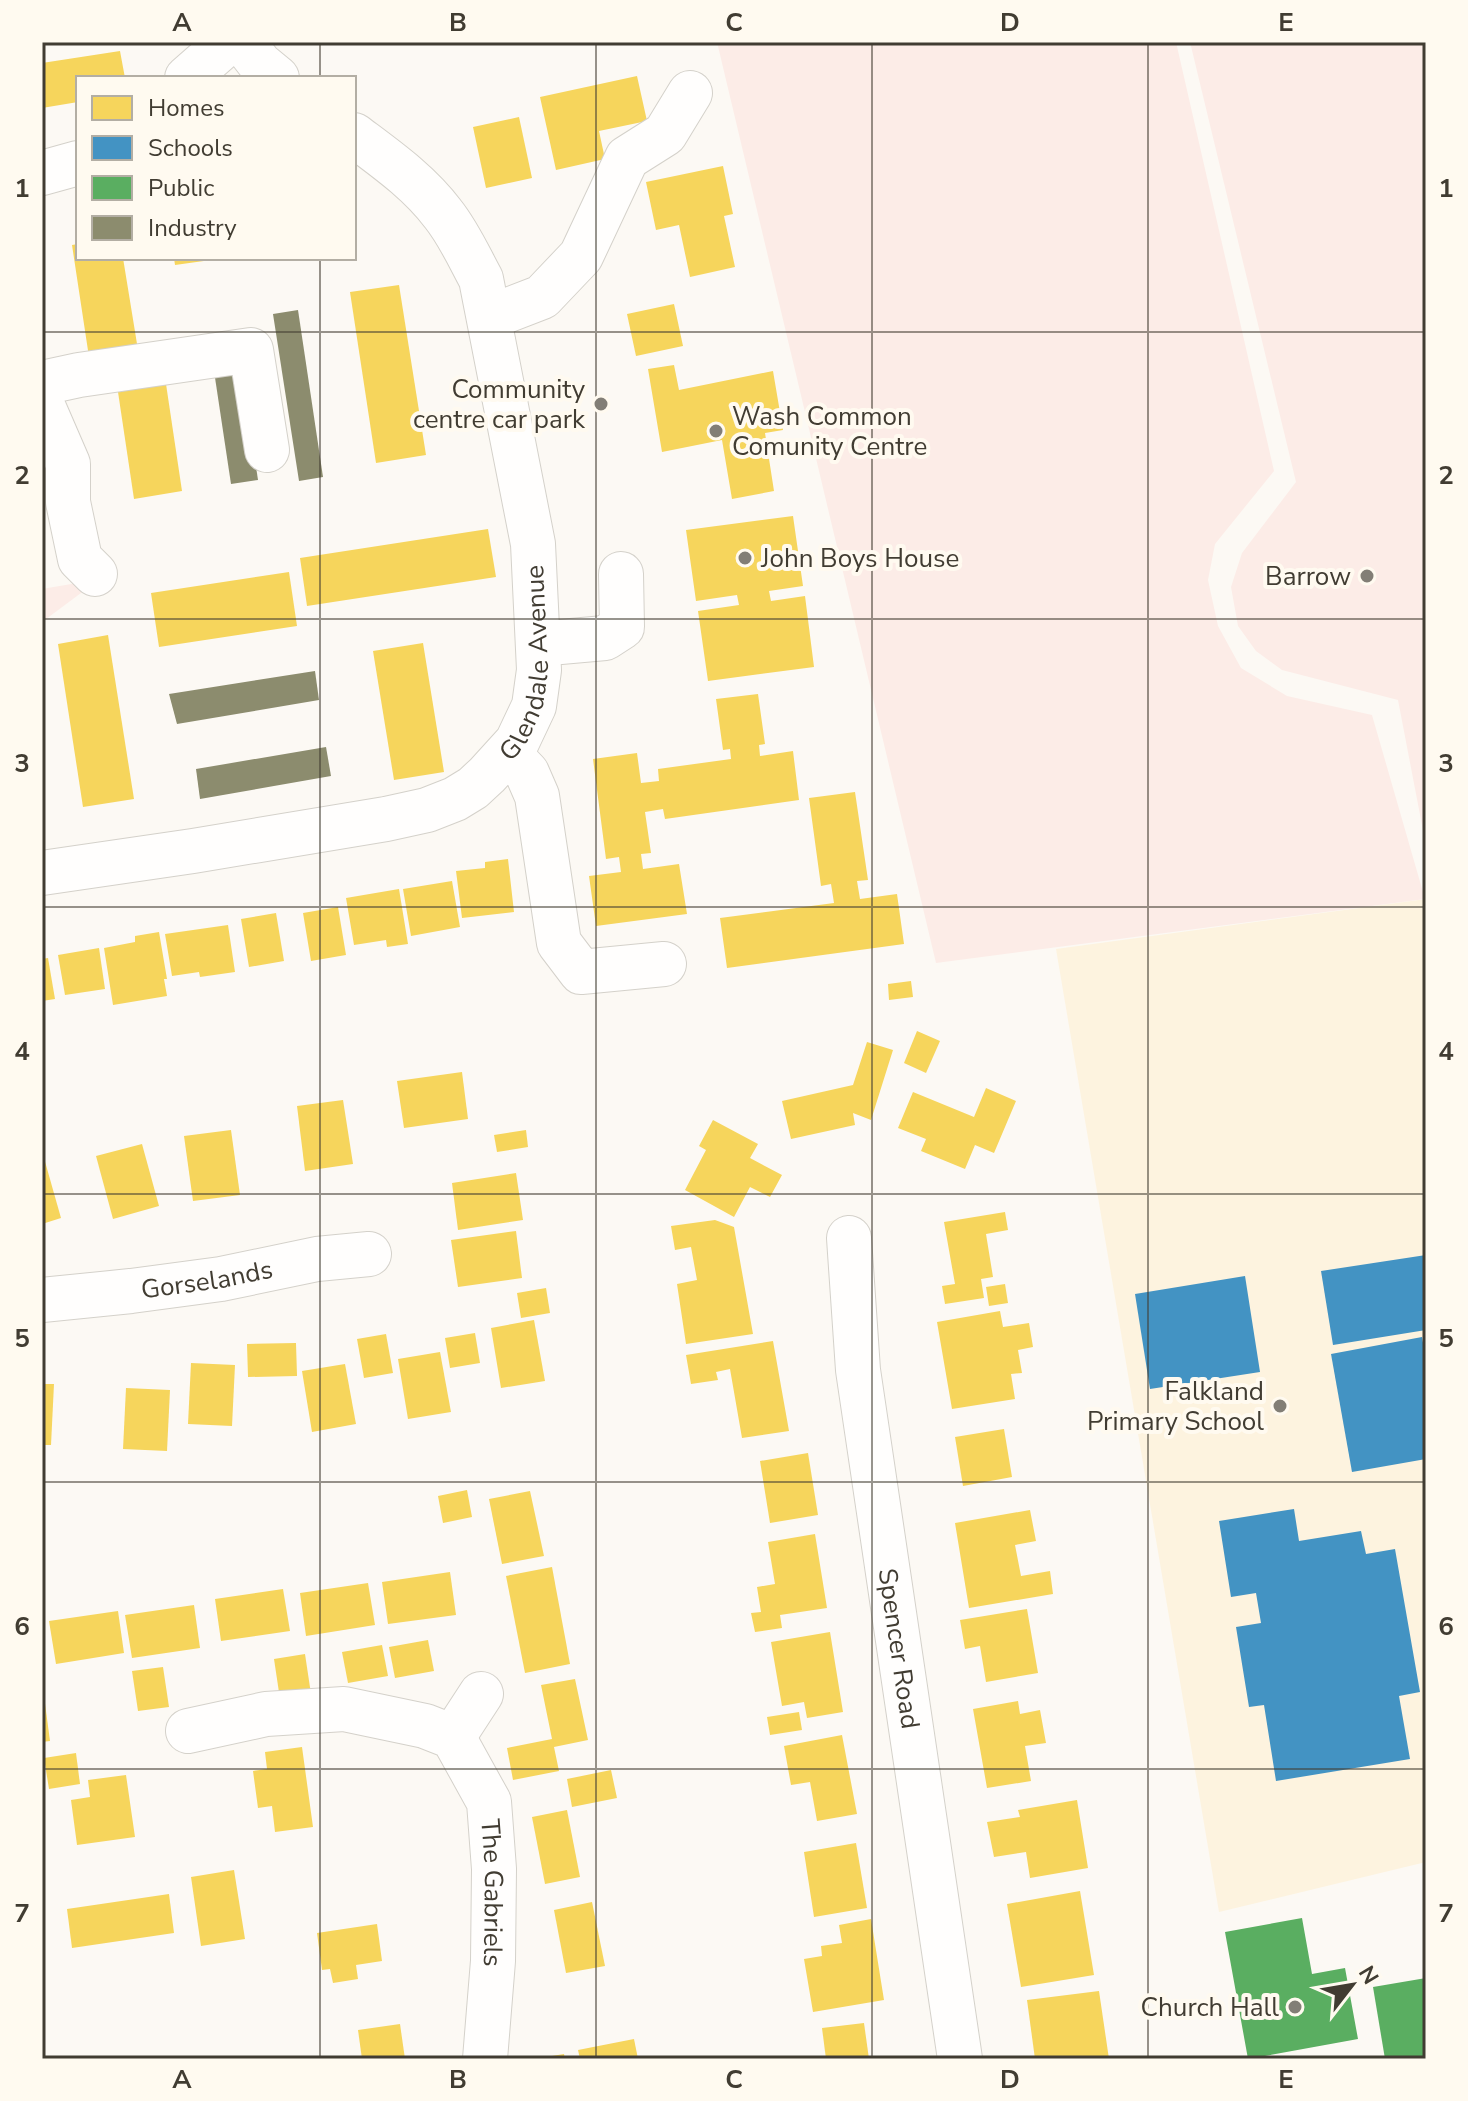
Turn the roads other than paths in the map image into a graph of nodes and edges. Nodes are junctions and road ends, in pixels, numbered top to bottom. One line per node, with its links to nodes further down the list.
1 (225, 42): 3 (street)
2 (243, 42): 4 (street)
3 (189, 76)
4 (275, 76)
5 (690, 93): 9 (street)
6 (356, 136): 9 (street, Glendale Avenue)
7 (76, 164): 8 (street)
8 (42, 173)
9 (490, 317): 16 (street, Glendale Avenue)
10 (42, 383): 12 (street)
11 (42, 404): 13 (street)
12 (267, 450)
13 (55, 514): 14 (street)
14 (95, 574)
15 (621, 574): 16 (street)
16 (538, 644): 17 (street, Glendale Avenue)
17 (508, 753): 18 (street, Glendale Avenue); 19 (street)
18 (42, 873)
19 (664, 964)
20 (849, 1238): 27 (street, Spencer Road)
21 (369, 1254): 22 (street, Gorselands)
22 (42, 1300)
23 (481, 1694): 25 (street)
24 (188, 1731): 25 (street)
25 (453, 1737): 26 (street, The Gabriels)
26 (485, 2059)
27 (960, 2059)

